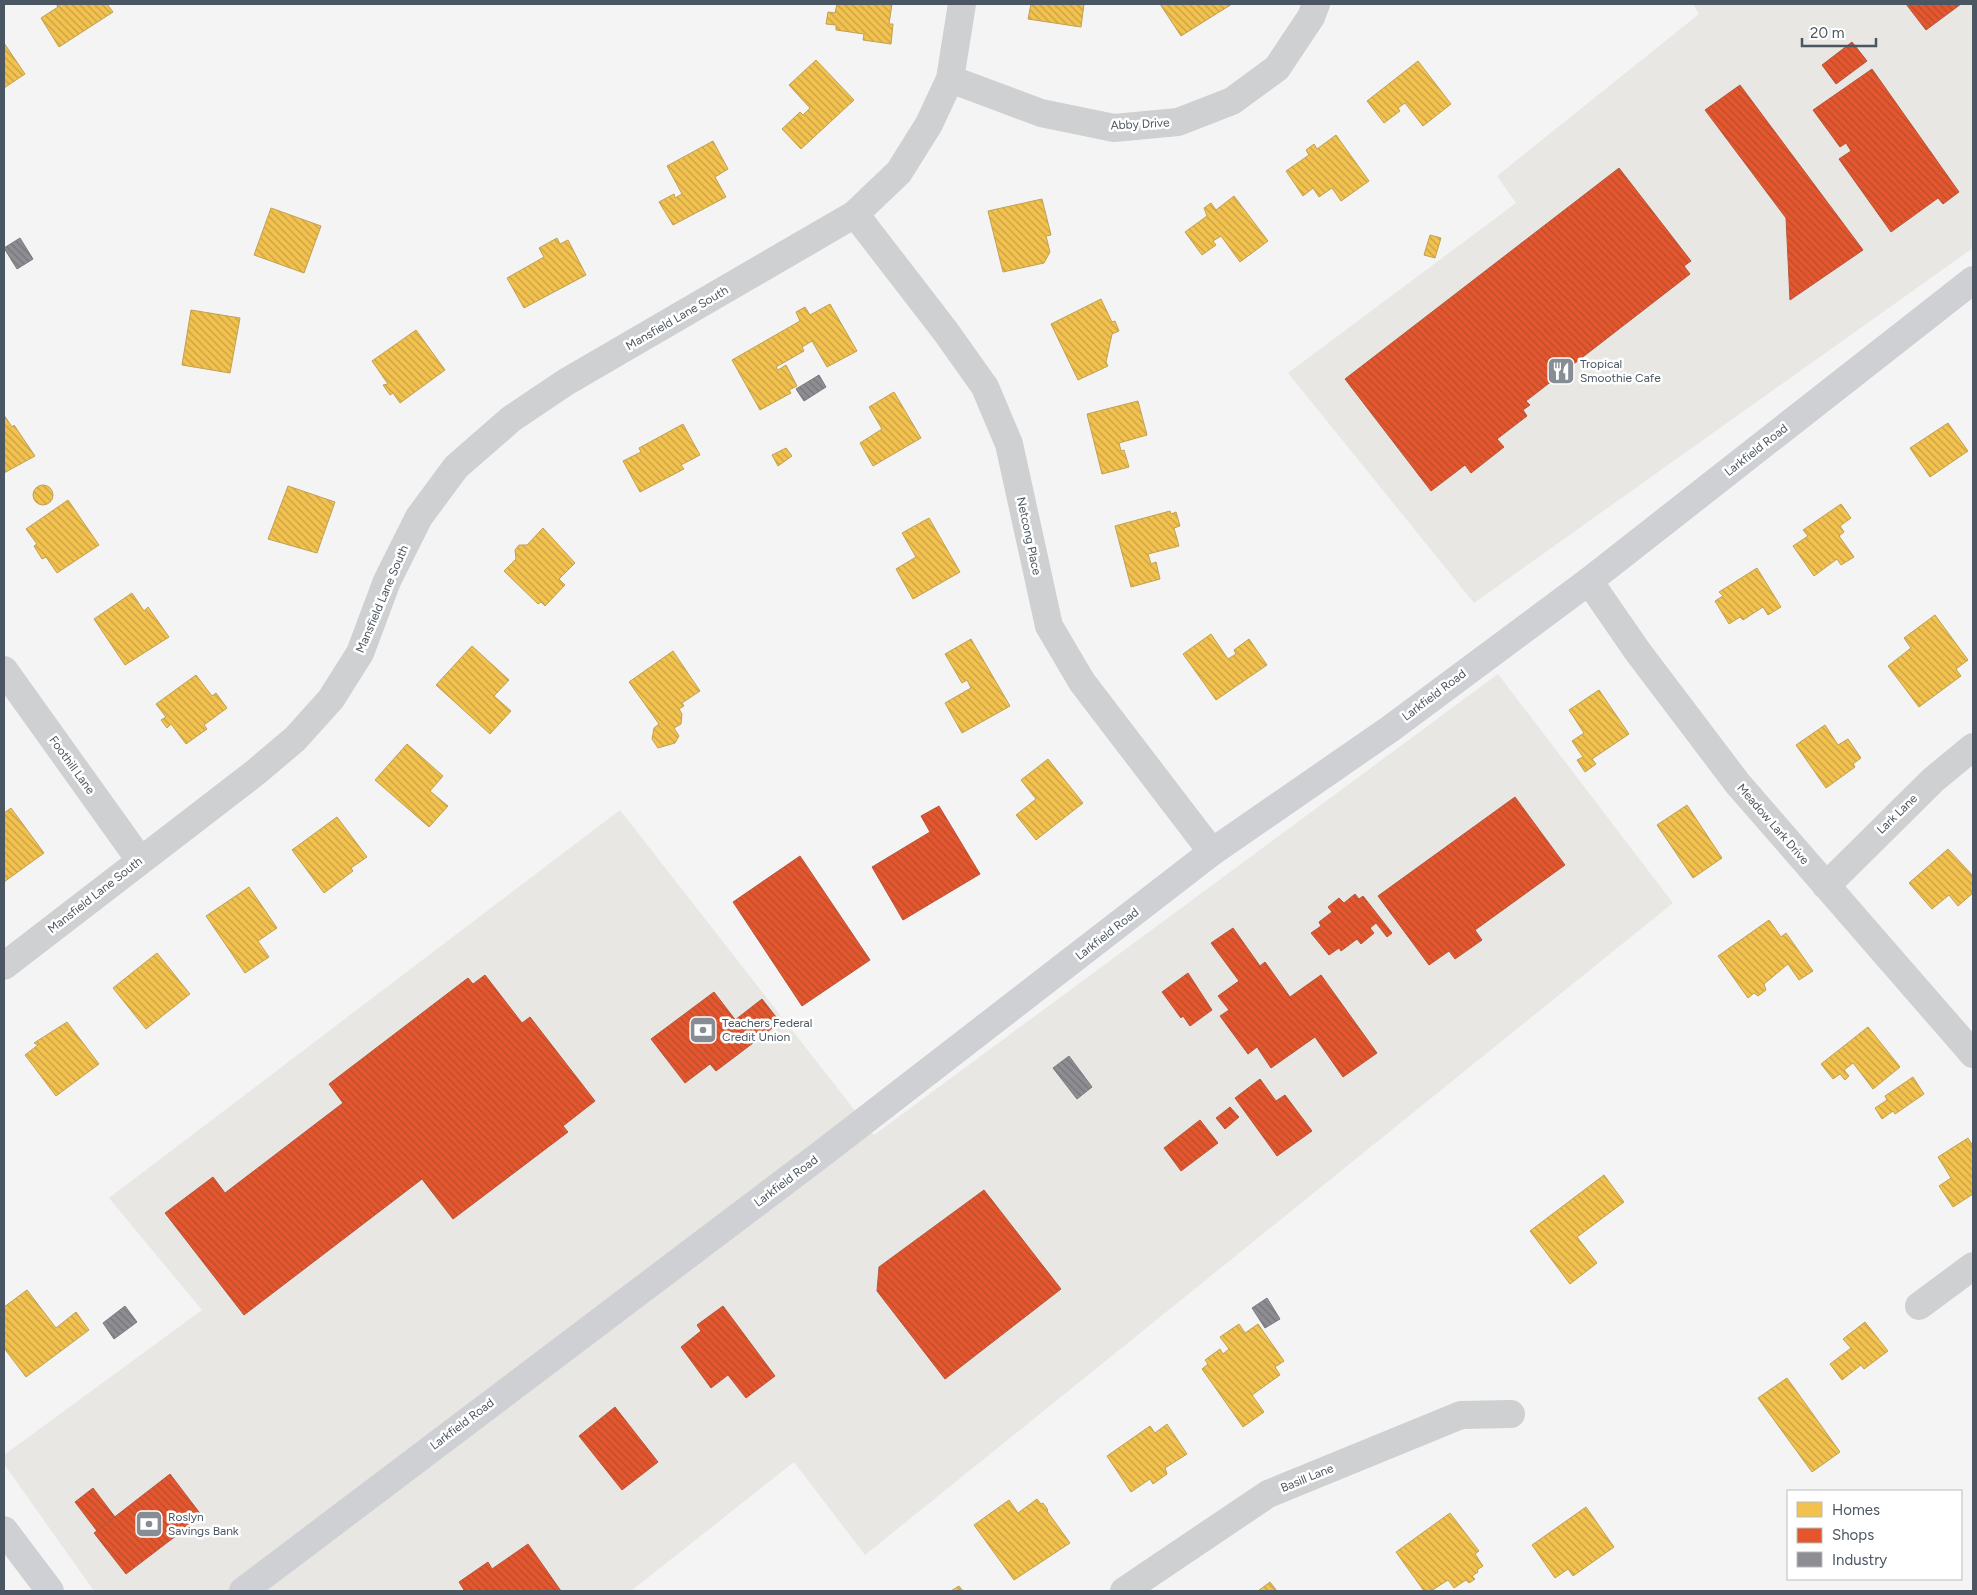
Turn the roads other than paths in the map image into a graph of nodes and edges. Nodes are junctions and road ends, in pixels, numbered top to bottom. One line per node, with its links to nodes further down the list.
1 (962, 4): 3 (street, Mansfield Lane South)
2 (1316, 4): 3 (street, Abby Drive)
3 (950, 79): 4 (street, Mansfield Lane South)
4 (855, 214): 9 (street, Netcong Place); 10 (street, Mansfield Lane South)
5 (1973, 280): 6 (main road, Larkfield Road)
6 (1589, 581): 9 (main road, Larkfield Road); 11 (street, Meadow Lark Drive)
7 (4, 670): 10 (street, Foothill Lane)
8 (1973, 748): 11 (street, Lark Lane)
9 (1212, 852): 19 (main road, Larkfield Road)
10 (140, 860): 12 (street, Mansfield Lane South)
11 (1826, 886): 13 (street, Meadow Lark Drive)
12 (4, 966)
13 (1973, 1054)
14 (1973, 1266): 15 (street)
15 (1919, 1306)
16 (1511, 1414): 20 (street, Basill Lane)
17 (4, 1530): 18 (main road)
18 (50, 1591)
19 (243, 1591)
20 (1124, 1591)

